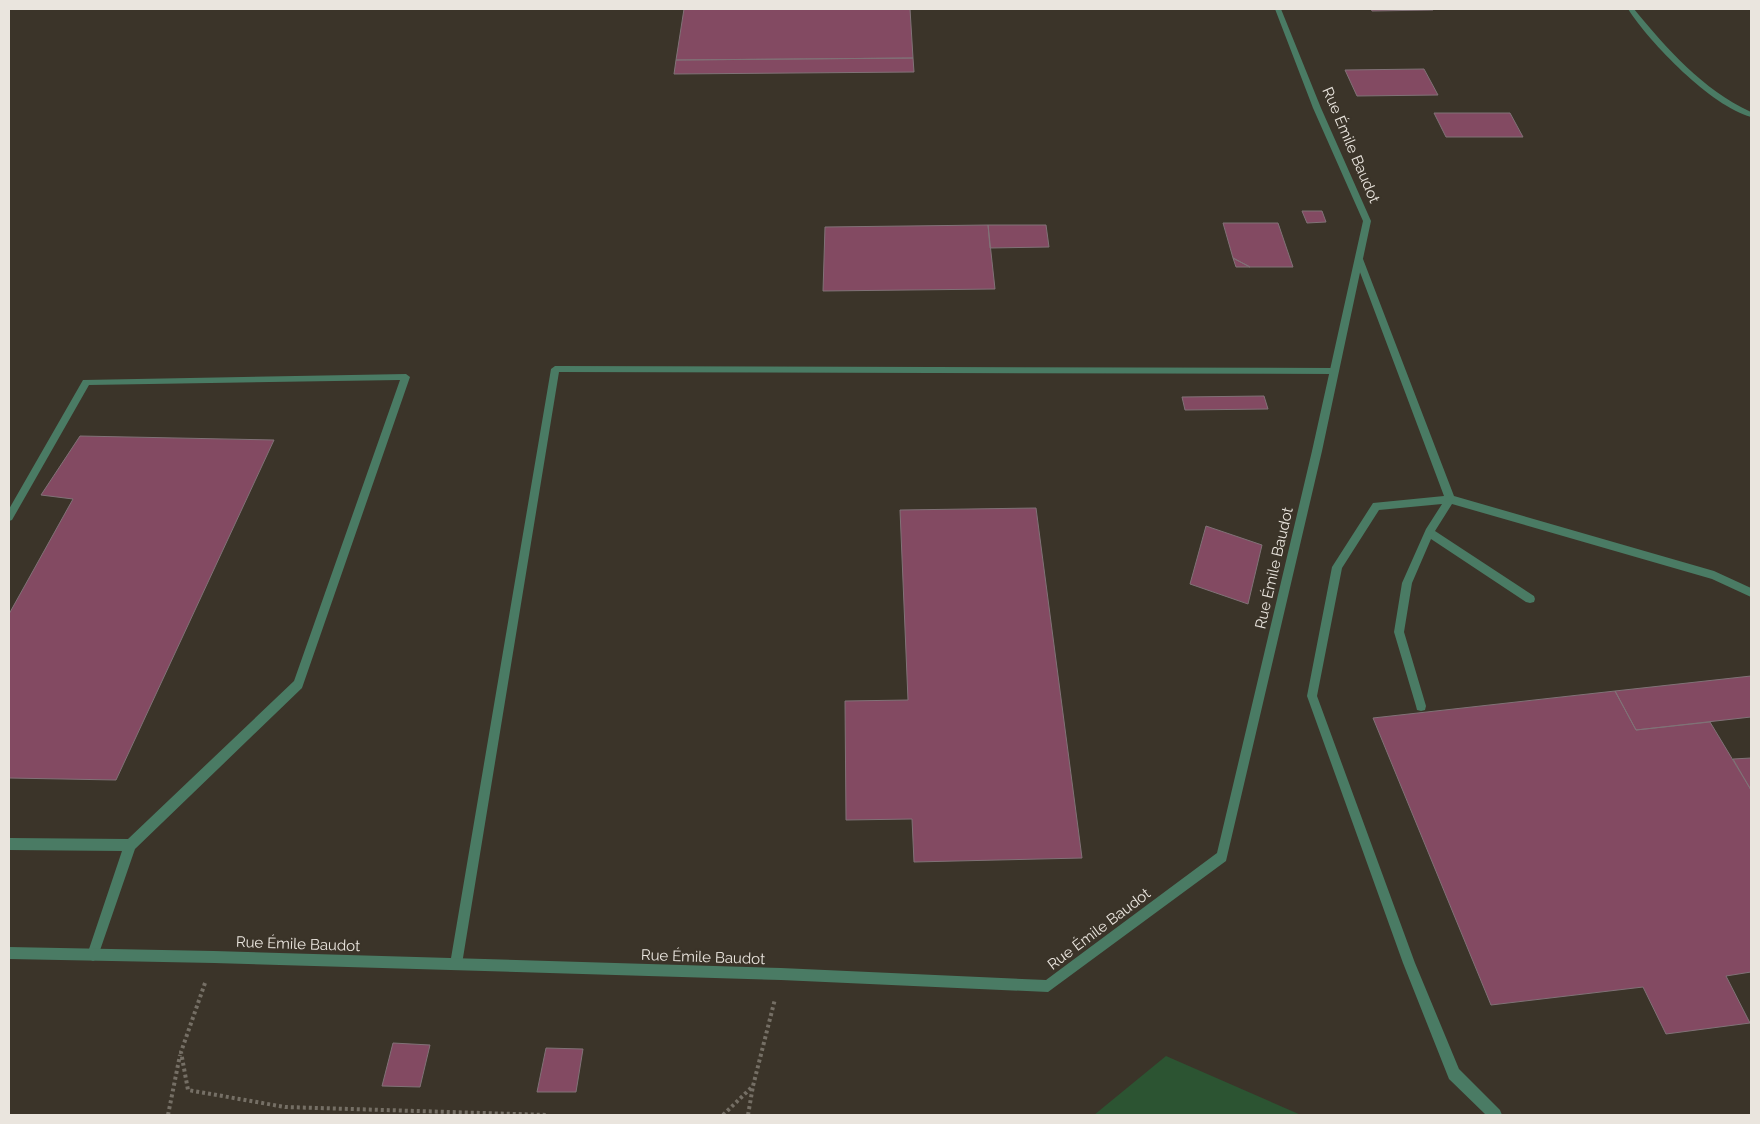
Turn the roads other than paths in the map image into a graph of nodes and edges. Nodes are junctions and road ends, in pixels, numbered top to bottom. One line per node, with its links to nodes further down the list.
1 (1278, 9): 4 (street, Rue Émile Baudot)
2 (1631, 9): 3 (street)
3 (1751, 115)
4 (1359, 259): 5 (street, Rue Émile Baudot); 6 (street)
5 (1335, 371): 16 (street, Rue Émile Baudot); 16 (street)
6 (1450, 499): 8 (street); 9 (street); 17 (street)
7 (9, 516): 13 (street)
8 (1429, 532): 10 (street); 11 (street)
9 (1751, 593)
10 (1530, 599)
11 (1422, 706)
12 (9, 844): 13 (street)
13 (130, 844): 15 (street)
14 (9, 953): 15 (street, Rue Émile Baudot)
15 (93, 955): 16 (street, Rue Émile Baudot)
16 (456, 964)
17 (1495, 1115)

